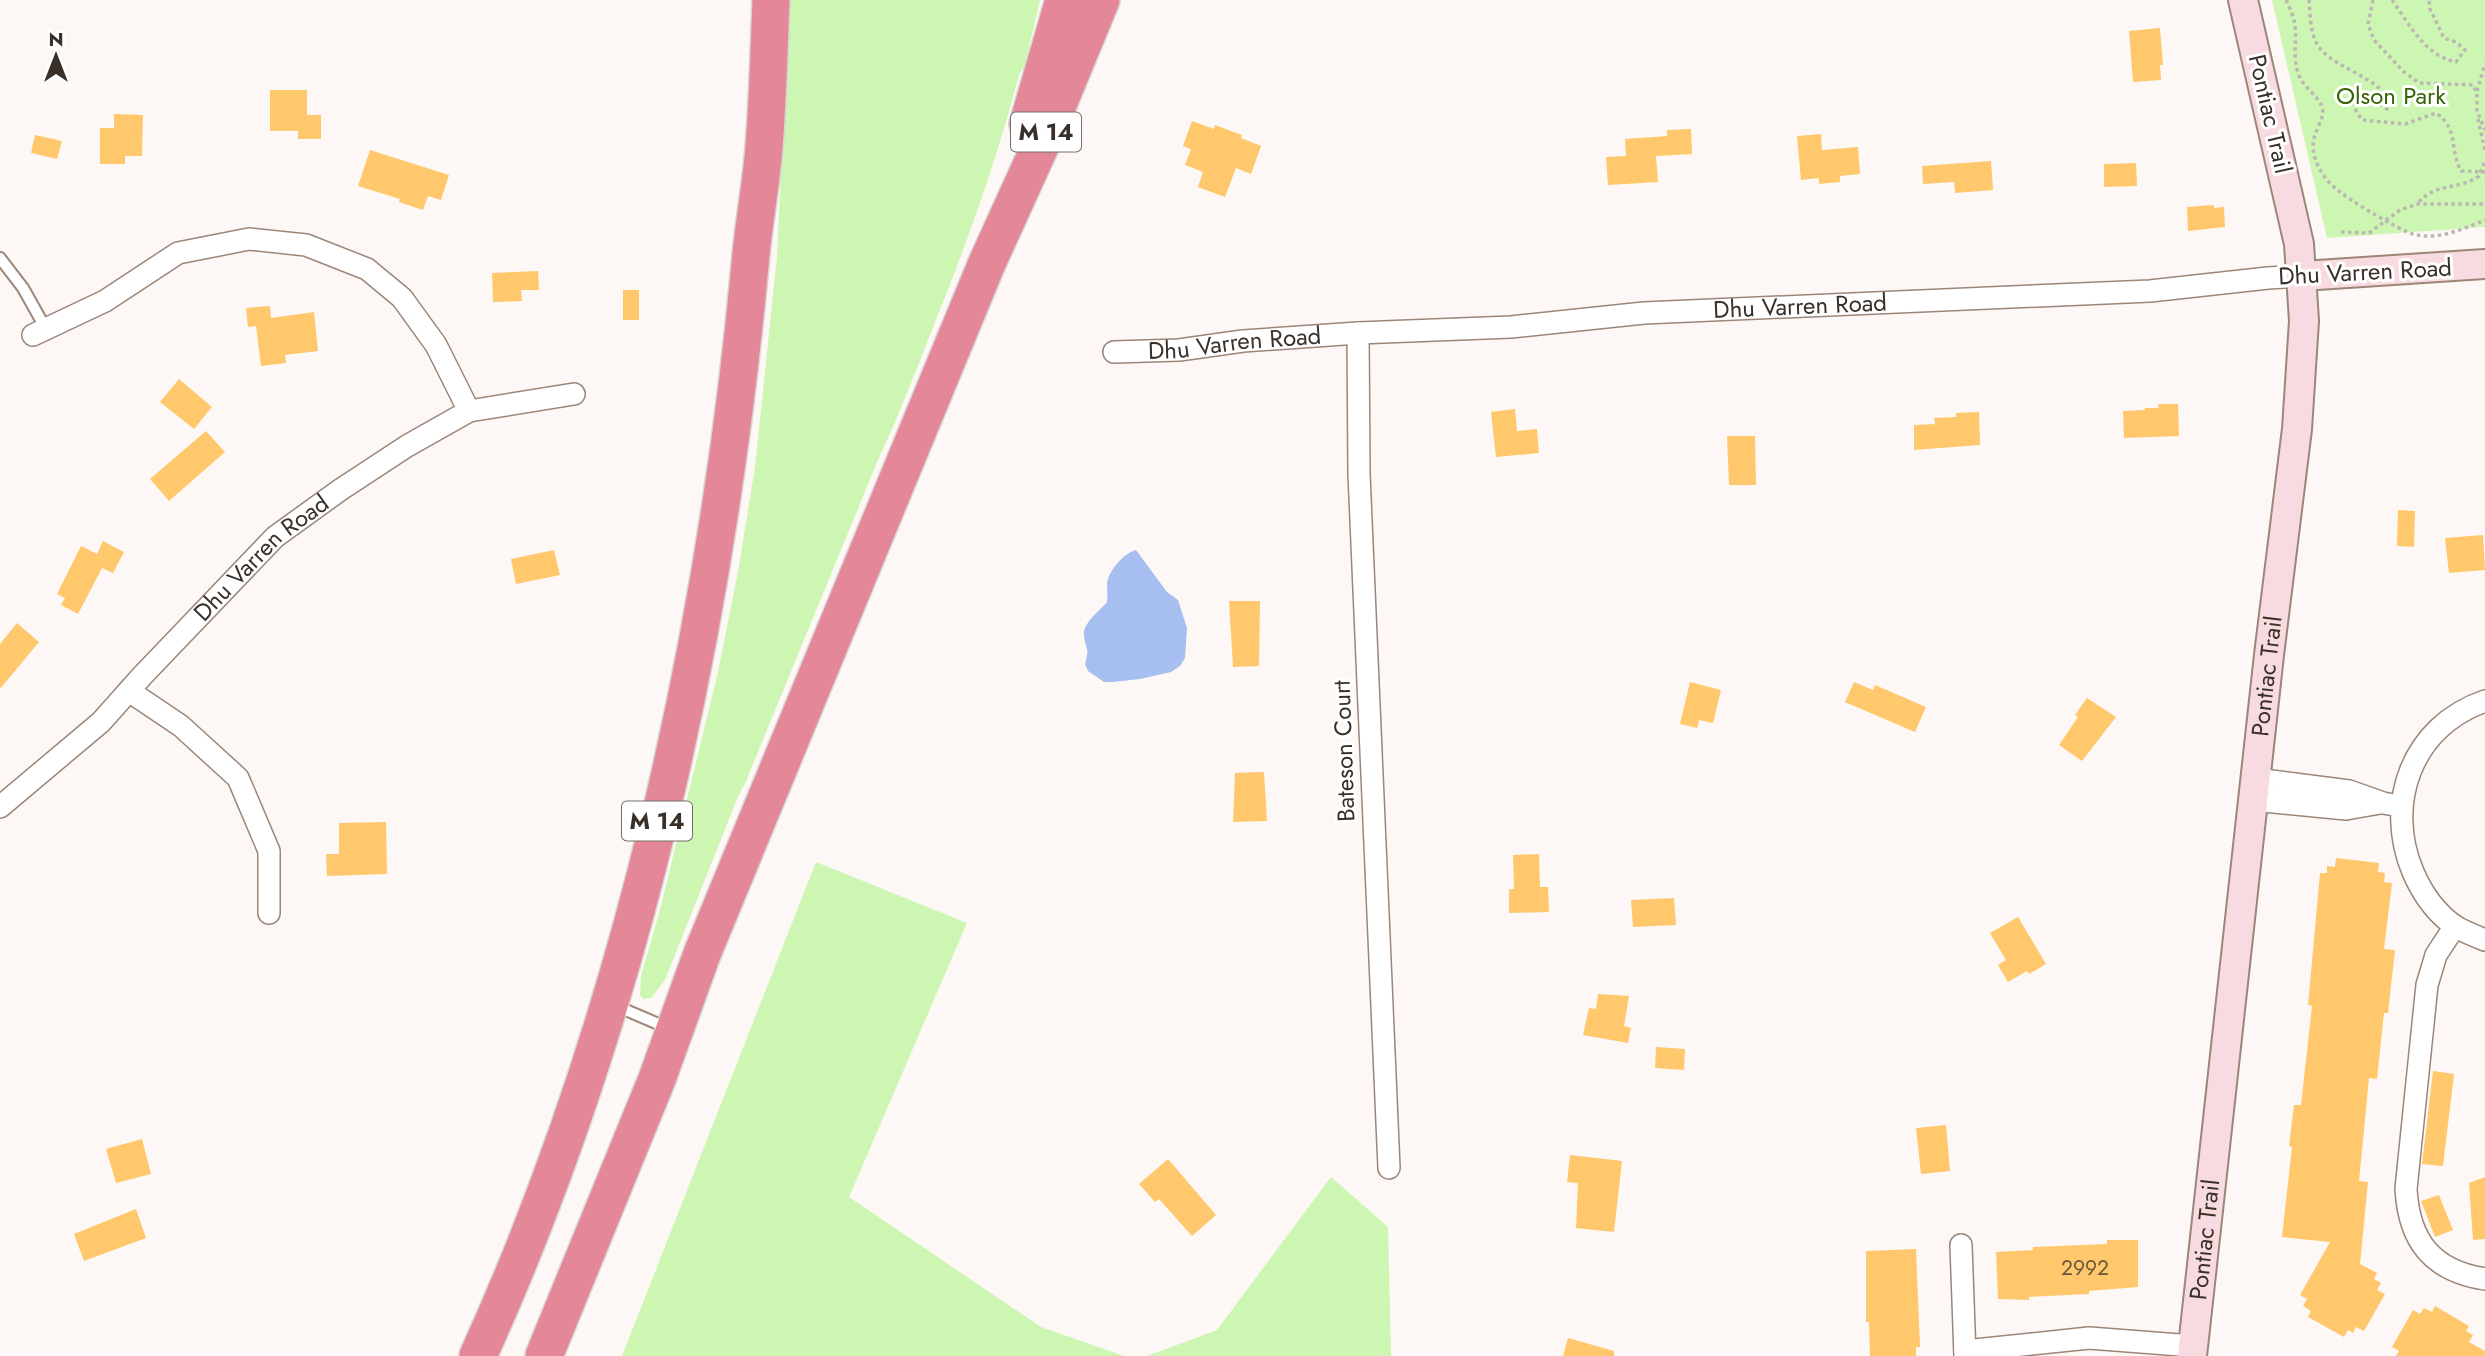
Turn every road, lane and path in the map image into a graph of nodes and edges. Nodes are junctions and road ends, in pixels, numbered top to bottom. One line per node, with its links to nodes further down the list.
1 (745, 0): 25 (highway)
2 (771, 0): 25 (highway, M 14)
3 (1064, 0): 24 (highway)
4 (1101, 0): 24 (highway, M 14)
5 (2243, 0): 27 (main road, Pontiac Trail)
6 (2286, 0): 21 (path)
7 (2309, 0): 17 (path)
8 (2373, 0): 12 (path)
9 (2392, 0): 10 (path)
10 (2429, 0)
11 (2485, 64): 12 (path)
12 (2477, 93): 13 (path)
13 (2477, 111): 14 (path); 15 (path)
14 (2485, 130)
15 (2485, 151)
16 (2485, 160): 17 (path)
17 (2483, 172): 18 (path)
18 (2418, 204): 19 (path); 21 (path)
19 (2485, 204)
20 (2485, 220): 21 (path)
21 (2385, 221): 22 (path)
22 (2341, 232)
23 (0, 258): 28 (lane)
24 (986, 263): 42 (highway, M 14)
25 (750, 264): 41 (highway, M 14)
26 (2485, 264): 27 (main road, Dhu Varren Road)
27 (2302, 276): 29 (street, Dhu Varren Road); 35 (main road, Pontiac Trail)
28 (39, 332): 32 (street)
29 (1358, 332): 30 (street, Dhu Varren Road); 43 (street, Bateson Court)
30 (1114, 352)
31 (574, 394): 32 (street, Dhu Varren Road)
32 (469, 411): 33 (street, Dhu Varren Road)
33 (129, 691): 37 (street, Dhu Varren Road); 38 (street)
34 (2485, 701): 36 (street)
35 (2255, 790): 36 (street); 46 (main road, Pontiac Trail)
36 (2392, 804): 39 (street)
37 (0, 807)
38 (269, 913)
39 (2455, 926): 40 (street); 45 (street)
40 (2485, 940)
41 (608, 1003): 42 (lane); 48 (highway, M 14)
42 (674, 1031): 49 (highway, M 14)
43 (1389, 1168)
44 (1961, 1244): 47 (street)
45 (2485, 1279)
46 (2192, 1351): 47 (street)
47 (1965, 1354)
48 (478, 1356)
49 (544, 1356)

